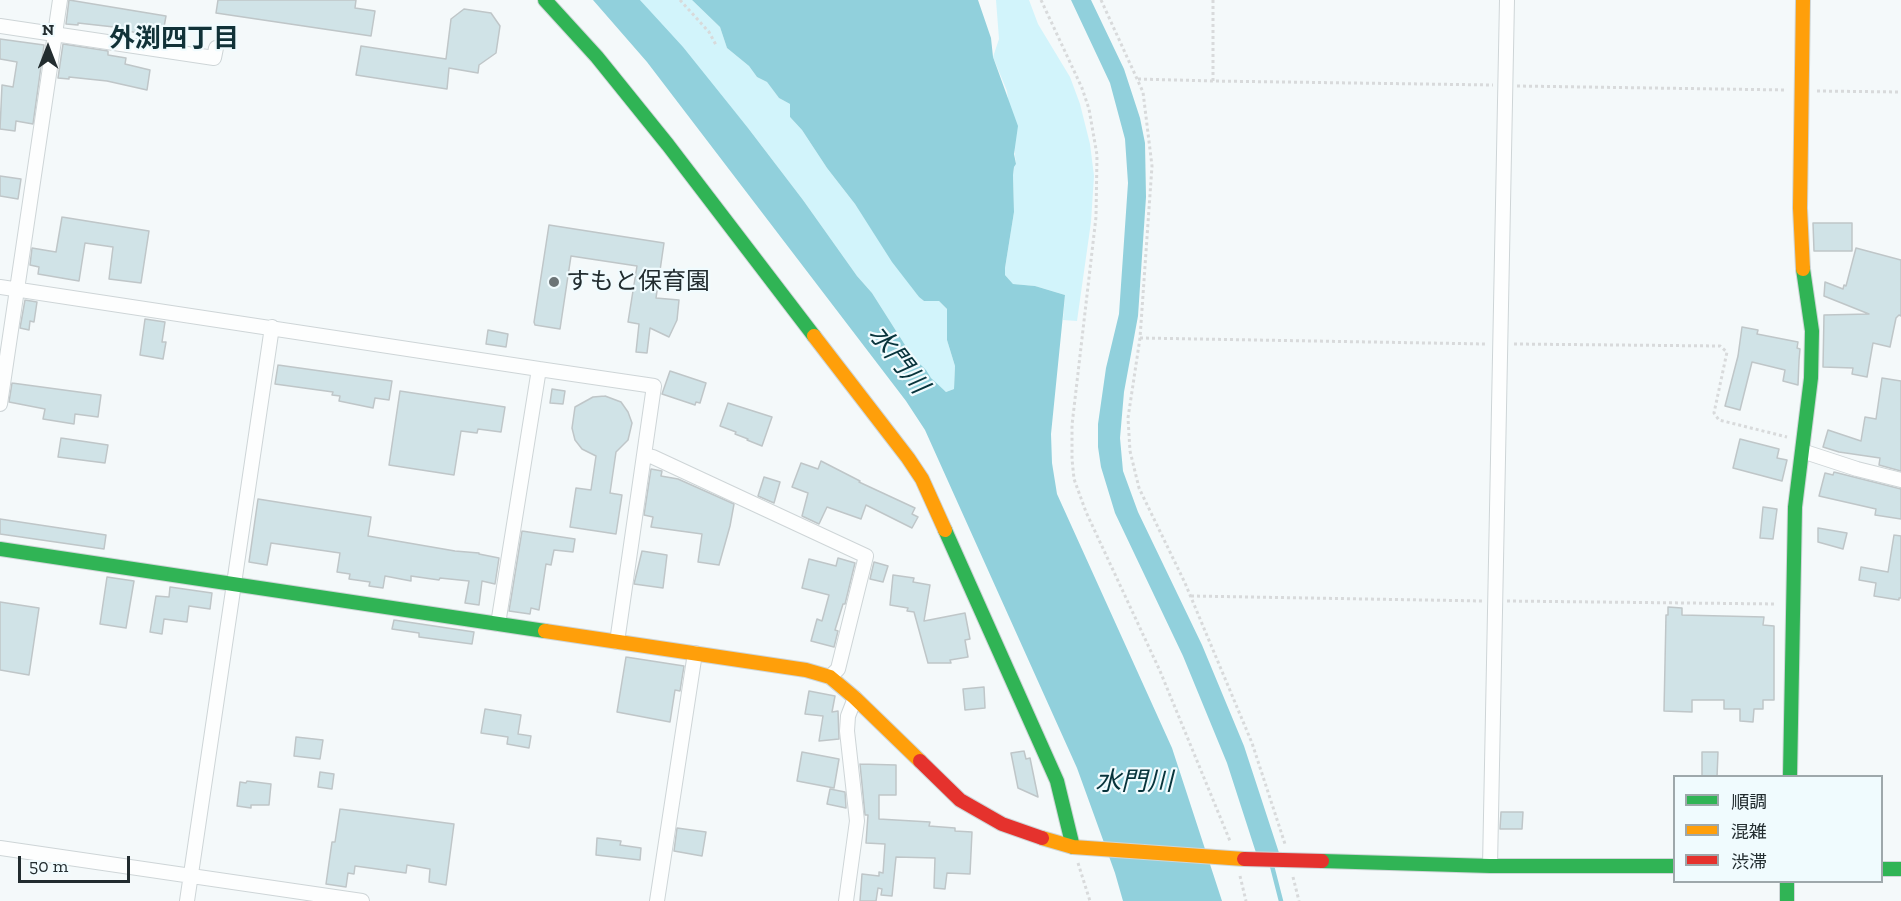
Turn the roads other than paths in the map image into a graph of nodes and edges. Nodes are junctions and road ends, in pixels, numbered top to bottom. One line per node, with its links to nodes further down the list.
1 (60, 0): 6 (street)
2 (545, 0): 24 (street)
3 (1508, 0): 26 (street)
4 (1803, 0): 13 (street)
5 (0, 26): 6 (street)
6 (54, 34): 7 (street); 9 (street)
7 (216, 48)
8 (0, 287): 9 (street)
9 (16, 289): 10 (street); 12 (street)
10 (272, 327): 11 (street); 17 (street)
11 (538, 369): 14 (street); 18 (street)
12 (0, 404)
13 (1802, 451): 15 (street); 23 (street)
14 (644, 454): 19 (street); 21 (street)
15 (1901, 480)
16 (0, 549): 17 (street)
17 (235, 584): 18 (street); 30 (street)
18 (498, 624): 19 (street)
19 (617, 642): 20 (street)
20 (695, 653): 21 (street); 34 (street)
21 (830, 677): 22 (street)
22 (855, 698): 24 (street); 35 (street)
23 (1790, 775)
24 (1073, 847): 26 (street, bridge)
25 (0, 848): 30 (street)
26 (1490, 866): 27 (street)
27 (1673, 866)
28 (1883, 869): 29 (street)
29 (1901, 869)
30 (191, 877): 32 (street); 33 (street)
31 (1788, 883): 36 (street)
32 (187, 901)
33 (362, 901)
34 (657, 901)
35 (846, 901)
36 (1787, 901)

